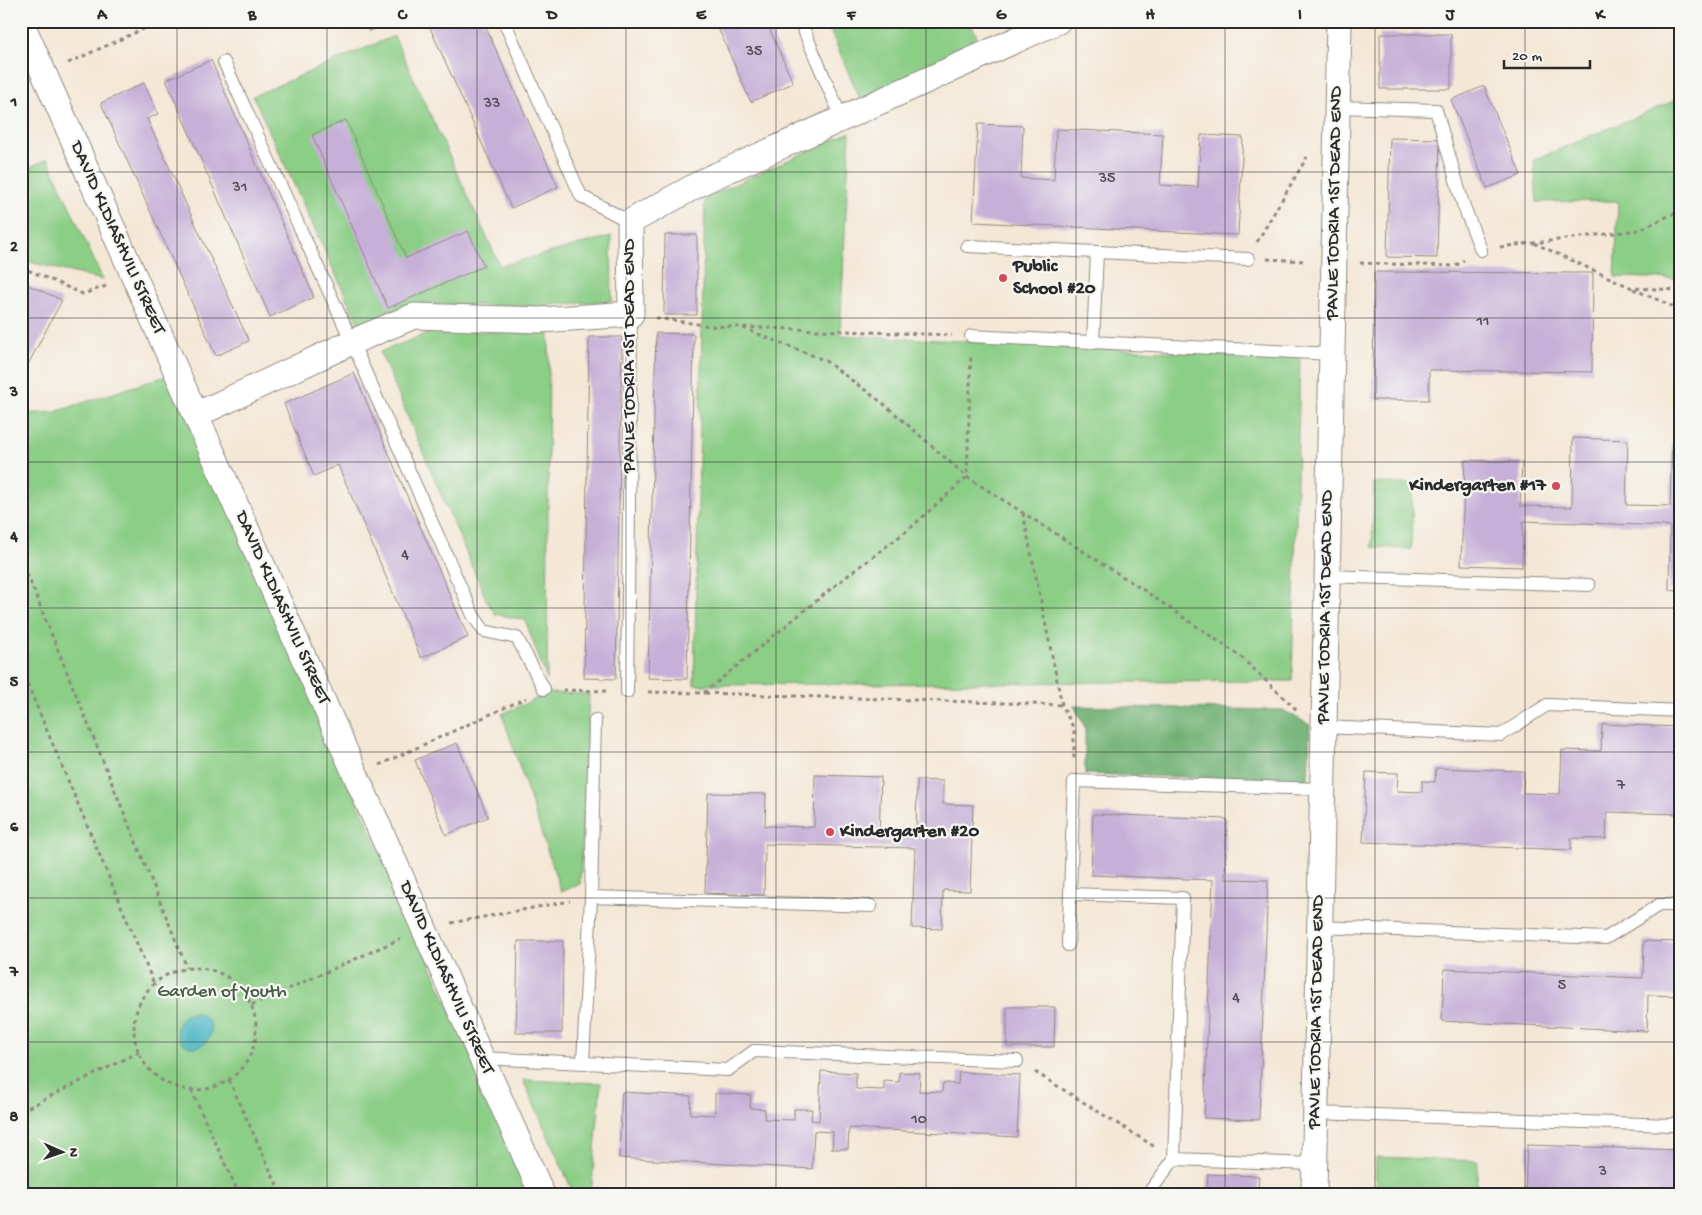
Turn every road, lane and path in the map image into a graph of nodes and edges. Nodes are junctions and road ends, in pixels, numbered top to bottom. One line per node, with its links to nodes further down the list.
1 (161, 21): 8 (path)
2 (504, 21): 13 (lane)
3 (800, 21): 10 (lane)
4 (1058, 21): 10 (street, PAVLE TODRIA 1ST DEAD END)
5 (1339, 21): 9 (street, PAVLE TODRIA 1ST DEAD END)
6 (21, 22): 8 (street, DAVID KLDIASHVILI STREET)
7 (224, 62): 28 (lane)
8 (44, 73): 21 (street, DAVID KLDIASHVILI STREET)
9 (1337, 107): 16 (lane); 19 (street, PAVLE TODRIA 1ST DEAD END)
10 (842, 119): 13 (street, PAVLE TODRIA 1ST DEAD END)
11 (1312, 149): 18 (path)
12 (1681, 210): 14 (path)
13 (630, 222): 25 (street, PAVLE TODRIA 1ST DEAD END)
14 (1533, 243): 16 (path); 22 (path)
15 (967, 246): 17 (lane)
16 (1480, 250): 19 (path)
17 (1097, 252): 18 (lane); 29 (lane)
18 (1248, 259): 19 (path)
19 (1333, 262): 30 (street, PAVLE TODRIA 1ST DEAD END)
20 (21, 267): 21 (path)
21 (134, 276): 31 (street, DAVID KLDIASHVILI STREET)
22 (1632, 288): 23 (path); 24 (path)
23 (1681, 290)
24 (1681, 310)
25 (631, 314): 26 (path); 28 (street); 39 (lane, PAVLE TODRIA 1ST DEAD END)
26 (740, 327): 27 (path); 32 (path)
27 (971, 336): 29 (lane); 32 (path)
28 (352, 342): 31 (street); 38 (lane)
29 (1093, 343): 30 (lane)
30 (1332, 354): 35 (street, PAVLE TODRIA 1ST DEAD END)
31 (196, 415): 45 (street, DAVID KLDIASHVILI STREET)
32 (967, 477): 33 (path); 40 (path)
33 (1023, 512): 41 (path); 44 (path)
34 (21, 560): 55 (path)
35 (1327, 576): 36 (lane); 44 (street, PAVLE TODRIA 1ST DEAD END)
36 (1589, 584)
37 (21, 669): 56 (path)
38 (544, 689): 39 (path); 45 (path)
39 (627, 692): 40 (path)
40 (704, 693): 41 (path)
41 (1062, 705): 46 (path)
42 (1681, 711): 44 (lane)
43 (595, 720): 49 (lane)
44 (1323, 727): 47 (street, PAVLE TODRIA 1ST DEAD END)
45 (356, 775): 53 (street, DAVID KLDIASHVILI STREET)
46 (1074, 781): 47 (lane); 48 (lane)
47 (1322, 789): 52 (street, PAVLE TODRIA 1ST DEAD END)
48 (1070, 894): 54 (lane); 67 (lane)
49 (591, 897): 51 (lane); 53 (path); 61 (lane)
50 (1681, 905): 52 (lane)
51 (871, 906)
52 (1319, 927): 65 (street, PAVLE TODRIA 1ST DEAD END)
53 (424, 928): 57 (path); 59 (street, DAVID KLDIASHVILI STREET)
54 (1068, 945)
55 (187, 968): 56 (path); 57 (path)
56 (154, 984): 58 (path)
57 (252, 1005): 62 (path)
58 (138, 1052): 63 (path); 64 (path)
59 (482, 1058): 61 (lane); 71 (street, DAVID KLDIASHVILI STREET)
60 (1017, 1061): 61 (lane); 67 (path)
61 (583, 1063)
62 (229, 1080): 63 (path); 70 (path)
63 (191, 1090): 69 (path)
64 (21, 1111)
65 (1315, 1113): 66 (lane); 68 (street, PAVLE TODRIA 1ST DEAD END)
66 (1681, 1120)
67 (1174, 1159): 68 (lane); 72 (lane)
68 (1314, 1164): 73 (street, PAVLE TODRIA 1ST DEAD END)
69 (239, 1194)
70 (281, 1194)
71 (542, 1194)
72 (1148, 1194)
73 (1314, 1194)

